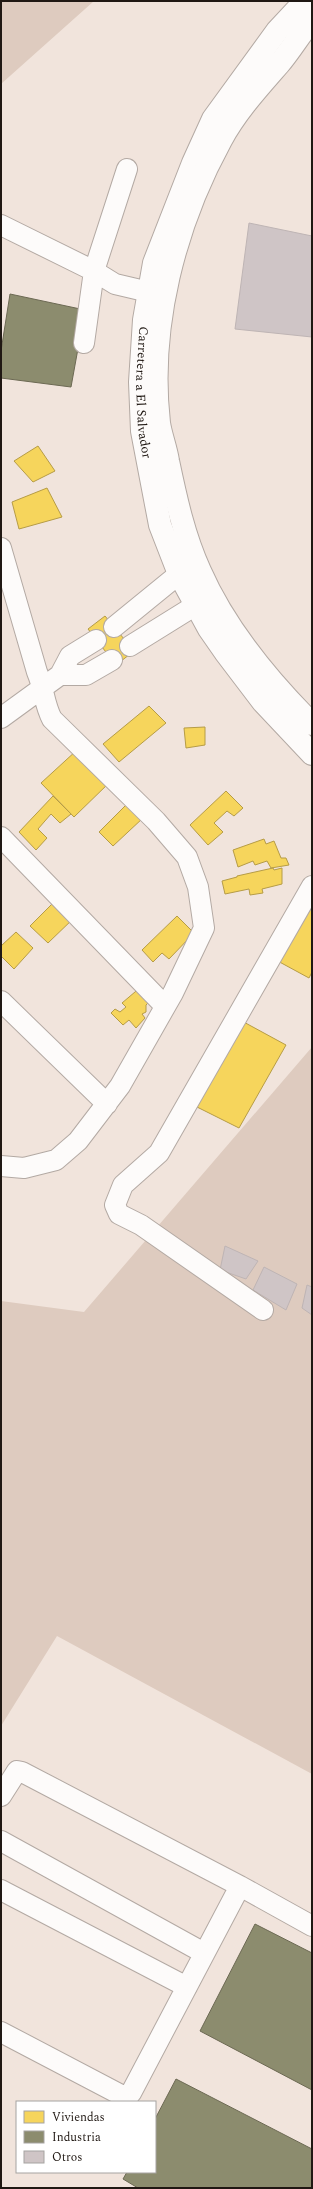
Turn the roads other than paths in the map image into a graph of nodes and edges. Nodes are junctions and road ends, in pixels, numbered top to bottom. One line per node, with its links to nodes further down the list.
1 (305, 1): 6 (highway, Carretera a El Salvador)
2 (312, 20): 18 (highway, Carretera a El Salvador)
3 (127, 169): 5 (street)
4 (1, 225): 5 (street)
5 (94, 271): 6 (street); 7 (street)
6 (149, 292): 9 (highway, Carretera a El Salvador)
7 (84, 343)
8 (1, 551): 16 (street)
9 (179, 574): 10 (highway, Carretera a El Salvador); 11 (street)
10 (196, 604): 13 (street); 19 (highway, Carretera a El Salvador)
11 (114, 627)
12 (96, 640): 15 (street)
13 (130, 646)
14 (112, 660): 15 (street)
15 (60, 675): 16 (street)
16 (43, 687): 17 (street); 23 (street)
17 (1, 718)
18 (312, 724)
19 (312, 754)
20 (1, 837): 23 (street)
21 (312, 886): 26 (street)
22 (1, 1001): 24 (street)
23 (165, 1006): 24 (street)
24 (107, 1104): 25 (street)
25 (1, 1166)
26 (263, 1310)
27 (1, 1796): 29 (street)
28 (1, 1841): 32 (street)
29 (240, 1886): 31 (street); 32 (street)
30 (1, 1890): 33 (street)
31 (312, 1926)
32 (204, 1953): 33 (street)
33 (187, 1987): 34 (street)
34 (1, 2032)

